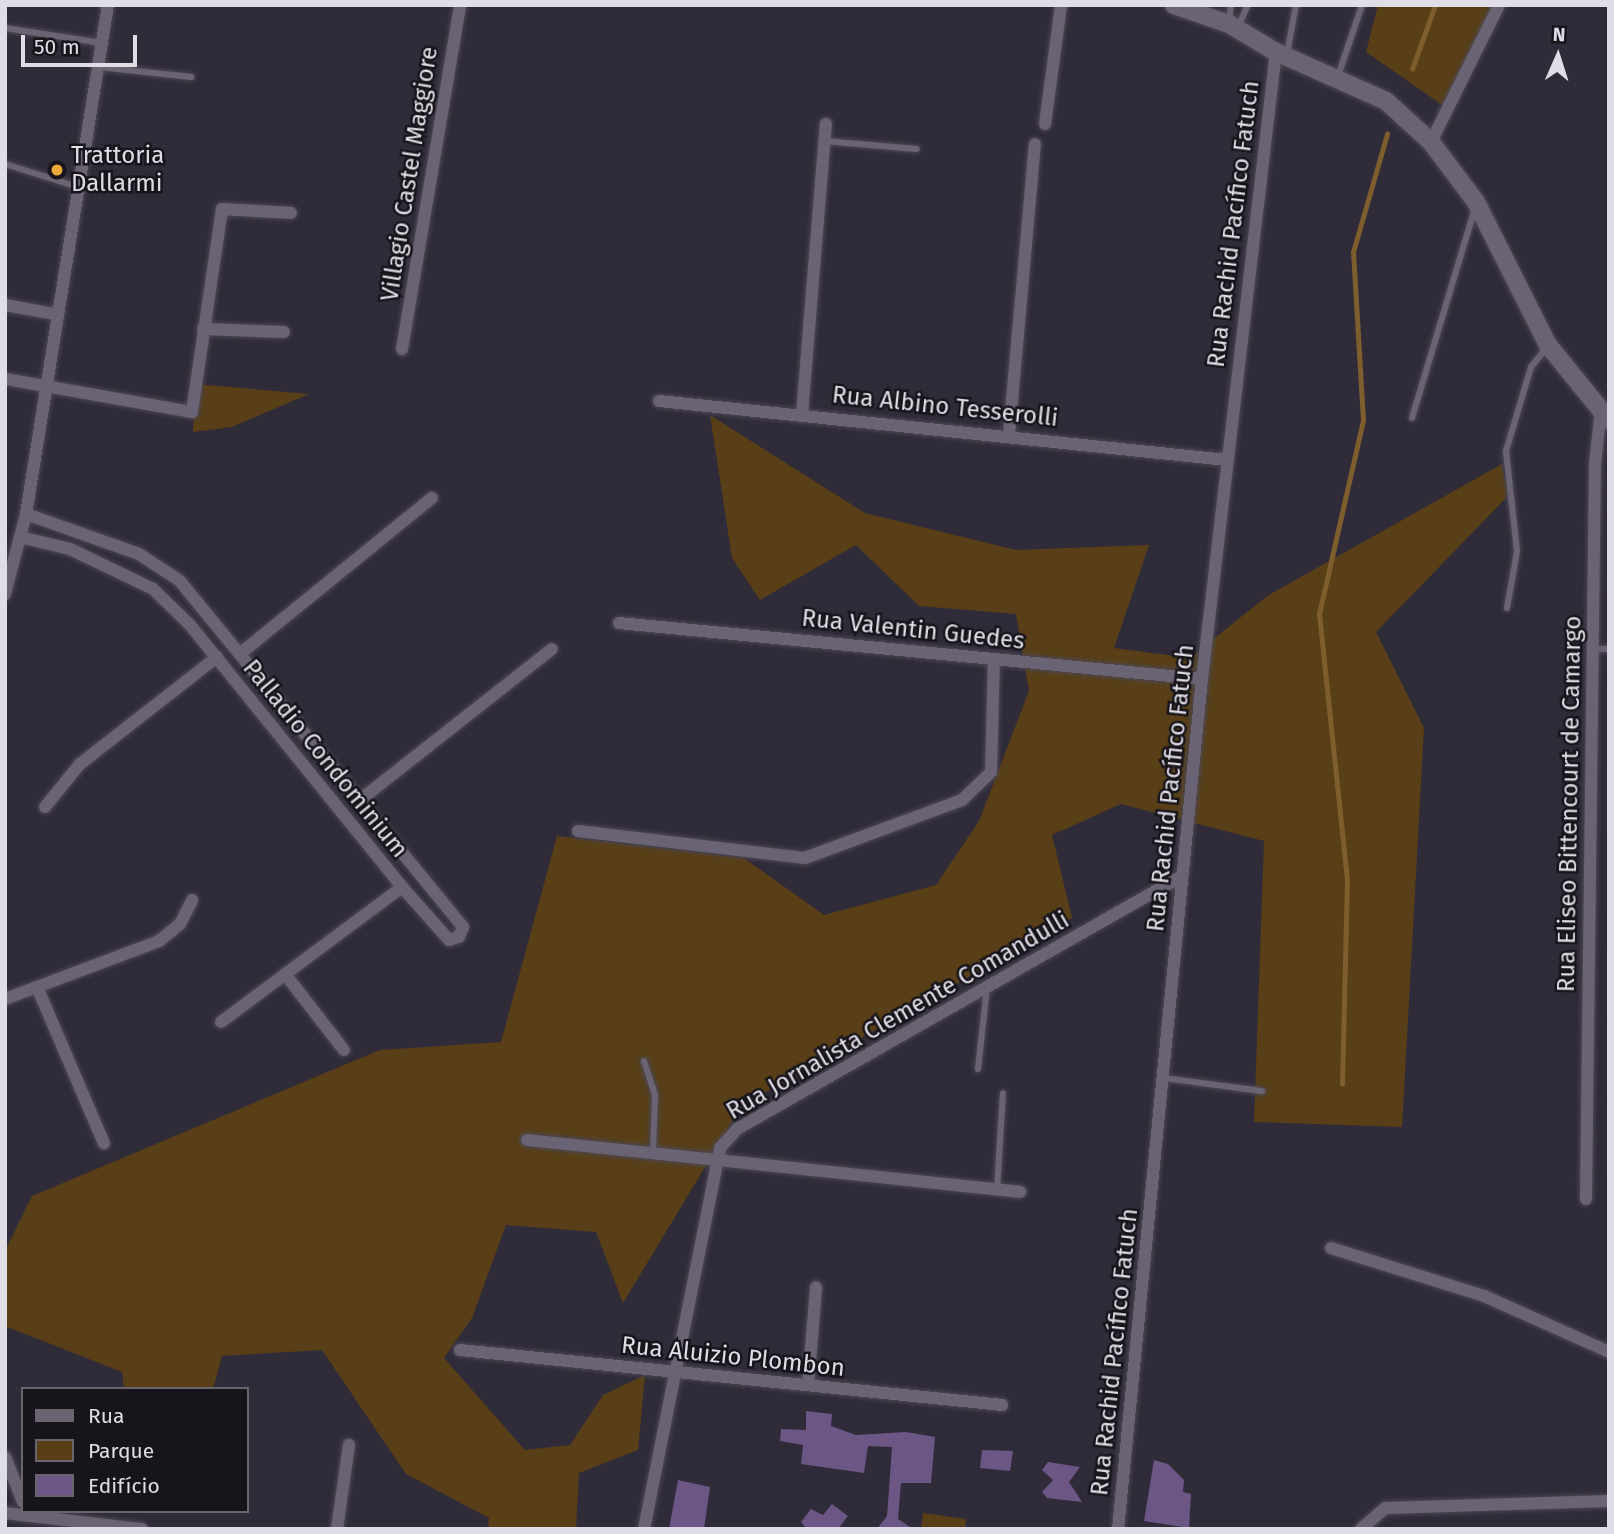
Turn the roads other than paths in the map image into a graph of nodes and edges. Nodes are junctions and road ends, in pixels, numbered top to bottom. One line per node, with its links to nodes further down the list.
1 (108, 5): 12 (street)
2 (460, 5): 32 (street, Villagio Castel Maggiore)
3 (1061, 5): 18 (street)
4 (1174, 5): 10 (main road)
5 (1230, 5): 10 (lane)
6 (1248, 5): 10 (lane)
7 (1296, 5): 13 (lane)
8 (1362, 5): 16 (lane)
9 (1499, 5): 20 (street)
10 (1233, 27): 13 (main road)
11 (5, 28): 12 (lane)
12 (102, 43): 14 (street)
13 (1281, 54): 16 (main road); 40 (street, Rua Rachid Pacífico Fatuch)
14 (97, 67): 15 (lane); 24 (street)
15 (191, 77)
16 (1337, 78): 20 (main road)
17 (826, 124): 19 (street)
18 (1045, 124)
19 (824, 141): 22 (lane); 36 (street)
20 (1431, 142): 25 (main road)
21 (1035, 144): 39 (street)
22 (917, 149)
23 (5, 164): 24 (lane)
24 (78, 187): 28 (street)
25 (1476, 202): 31 (main road); 38 (lane)
26 (291, 213): 29 (street)
27 (5, 305): 28 (street)
28 (55, 314): 34 (street)
29 (203, 329): 30 (street); 34 (street)
30 (284, 332)
31 (1548, 345): 37 (main road); 47 (lane)
32 (402, 349)
33 (5, 379): 34 (street)
34 (45, 386): 42 (street)
35 (659, 401): 36 (street, Rua Albino Tesserolli)
36 (802, 414): 39 (street, Rua Albino Tesserolli)
37 (1605, 415): 50 (street, Rua Eliseo Bittencourt de Camargo)
38 (1412, 418)
39 (1009, 434): 40 (street, Rua Albino Tesserolli)
40 (1227, 460): 55 (street, Rua Rachid Pacífico Fatuch)
41 (432, 498): 52 (street, Palladio Condominium)
42 (26, 514): 43 (street); 44 (street, Palladio Condominium)
43 (20, 537): 45 (street, Palladio Condominium); 46 (street)
44 (112, 542): 45 (street); 52 (street, Palladio Condominium)
45 (103, 564): 53 (street, Palladio Condominium)
46 (5, 594)
47 (1507, 608)
48 (619, 622): 54 (street, Rua Valentin Guedes)
49 (552, 649): 58 (street, Palladio Condominium)
50 (1593, 649): 51 (lane); 81 (street, Rua Eliseo Bittencourt de Camargo)
51 (1609, 649)
52 (241, 653): 56 (street, Palladio Condominium)
53 (217, 657): 57 (street, Palladio Condominium); 59 (street, Palladio Condominium)
54 (994, 660): 55 (street, Rua Valentin Guedes); 60 (street)
55 (1202, 679): 61 (street, Rua Rachid Pacífico Fatuch)
56 (293, 722): 57 (street); 58 (street, Palladio Condominium)
57 (279, 734): 62 (street, Palladio Condominium)
58 (360, 800): 62 (street, Palladio Condominium)
59 (45, 807)
60 (578, 831)
61 (1182, 876): 66 (street, Rua Jornalista Clemente Comandulli); 72 (street, Rua Rachid Pacífico Fatuch)
62 (402, 887): 64 (street, Palladio Condominium)
63 (192, 900): 65 (street)
64 (285, 974): 68 (street, Palladio Condominium); 69 (street)
65 (37, 987): 67 (street); 76 (street)
66 (987, 988): 71 (lane); 78 (street, Rua Jornalista Clemente Comandulli)
67 (5, 999)
68 (221, 1022)
69 (344, 1050)
70 (644, 1061): 77 (lane)
71 (978, 1069)
72 (1164, 1078): 73 (lane); 98 (street, Rua Rachid Pacífico Fatuch)
73 (1262, 1091)
74 (1003, 1093): 79 (lane)
75 (527, 1140): 77 (street)
76 (104, 1143)
77 (653, 1153): 78 (street)
78 (717, 1160): 79 (street); 86 (street, Rua Jornalista Clemente Comandulli)
79 (997, 1190): 80 (street)
80 (1020, 1192)
81 (1586, 1199)
82 (1331, 1248): 85 (street)
83 (816, 1287): 87 (street)
84 (460, 1350): 86 (street, Rua Aluizio Plombon)
85 (1609, 1352)
86 (673, 1372): 87 (street, Rua Aluizio Plombon); 97 (street, Rua Jornalista Clemente Comandulli)
87 (808, 1385): 88 (street, Rua Aluizio Plombon)
88 (1002, 1405)
89 (349, 1445): 96 (street)
90 (5, 1457): 91 (street)
91 (21, 1497)
92 (1609, 1501): 99 (street)
93 (5, 1513): 94 (street)
94 (27, 1513): 95 (street)
95 (142, 1529)
96 (337, 1529)
97 (644, 1529)
98 (1118, 1529)
99 (1361, 1529)

